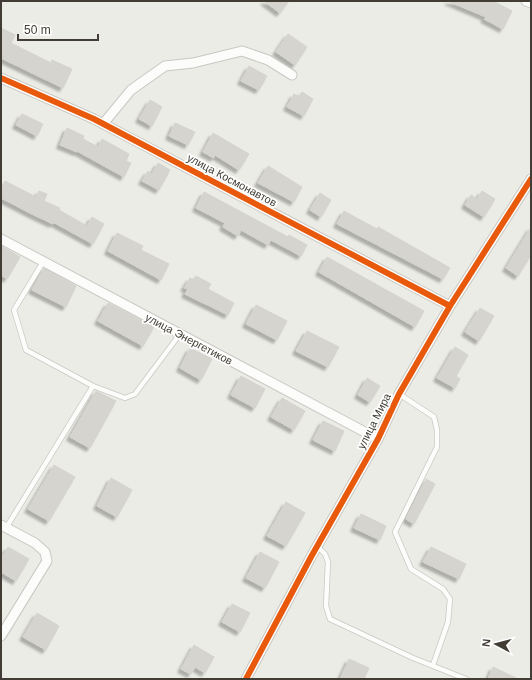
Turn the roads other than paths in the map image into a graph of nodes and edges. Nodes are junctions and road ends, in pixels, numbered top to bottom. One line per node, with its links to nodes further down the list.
1 (526, 1): 2 (street)
2 (531, 3)
3 (292, 75): 5 (street)
4 (1, 78): 5 (street, улица Космонавтов)
5 (103, 124): 9 (street, улица Космонавтов)
6 (531, 179): 9 (street, улица Мира)
7 (1, 239): 8 (street, улица Энергетиков)
8 (42, 262): 10 (street, улица Энергетиков); 11 (lane)
9 (450, 306): 12 (street, улица Мира)
10 (180, 334): 11 (lane); 13 (street, улица Энергетиков)
11 (93, 386): 14 (lane)
12 (399, 394): 13 (street, улица Мира); 17 (lane)
13 (378, 439): 15 (street, улица Мира)
14 (4, 527): 16 (street)
15 (317, 546): 17 (lane); 18 (street, улица Мира)
16 (1, 636)
17 (433, 665): 19 (lane)
18 (246, 679)
19 (466, 679)

